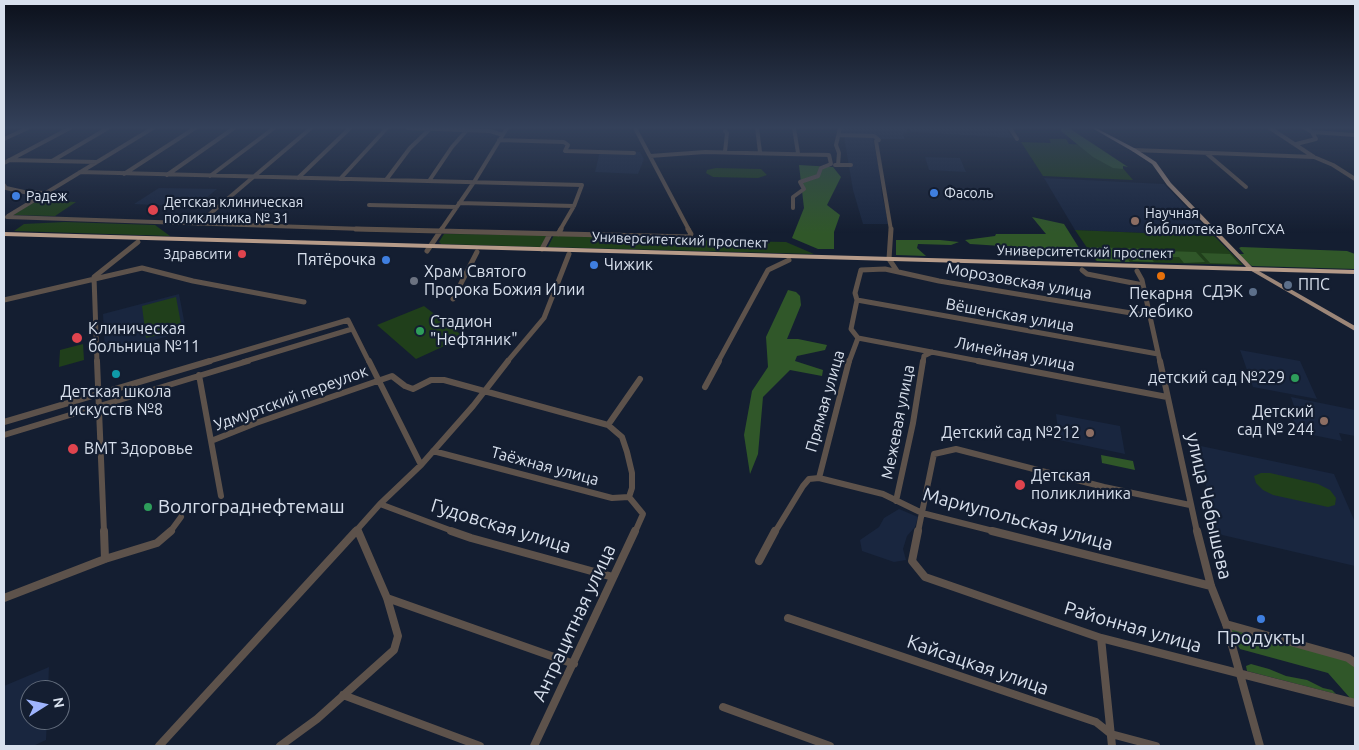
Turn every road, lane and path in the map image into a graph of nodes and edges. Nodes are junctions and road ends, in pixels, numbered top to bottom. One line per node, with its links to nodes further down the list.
1 (94, 163): 20 (street)
2 (141, 163): 21 (street)
3 (183, 163): 22 (street)
4 (227, 163): 23 (street)
5 (271, 163): 24 (street)
6 (314, 163): 25 (street)
7 (355, 163): 26 (street)
8 (399, 163): 27 (street)
9 (441, 163): 29 (street)
10 (486, 163): 30 (street)
11 (654, 163): 43 (street, Университетский проспект)
12 (831, 163): 17 (street)
13 (880, 163): 51 (street)
14 (1154, 163): 53 (main road)
15 (1218, 163): 32 (street)
16 (1330, 163): 28 (street)
17 (828, 165): 18 (street); 37 (street)
18 (838, 165): 19 (street)
19 (851, 165)
20 (80, 172): 21 (street); 33 (street)
21 (124, 174): 22 (street)
22 (166, 175): 23 (street)
23 (210, 176): 24 (street)
24 (255, 177): 25 (street); 39 (street)
25 (298, 178): 26 (street)
26 (340, 179): 27 (street)
27 (386, 180): 29 (street)
28 (1355, 180)
29 (429, 181): 30 (street)
30 (474, 182): 35 (street); 36 (street)
31 (4, 186): 33 (street)
32 (1246, 187)
33 (45, 193): 38 (street)
34 (369, 205): 35 (street)
35 (458, 205): 36 (street); 40 (street)
36 (574, 206): 43 (street)
37 (792, 208)
38 (5, 218): 39 (street, Университетский проспект)
39 (198, 224): 40 (street, Университетский проспект)
40 (440, 232): 42 (street, Университетский проспект); 46 (street)
41 (4, 234): 46 (highway, Университетский проспект)
42 (550, 234): 43 (street, Университетский проспект); 47 (street)
43 (558, 234)
44 (4, 238): 45 (highway, Университетский проспект)
45 (138, 242): 46 (highway, Университетский проспект); 59 (street)
46 (428, 248): 47 (highway, Университетский проспект); 48 (highway, Университетский проспект)
47 (542, 249): 51 (highway, Университетский проспект)
48 (477, 252): 49 (highway, Университетский проспект); 61 (street)
49 (569, 254): 50 (highway, Университетский проспект); 77 (street)
50 (789, 260): 51 (highway, Университетский проспект); 76 (street)
51 (889, 264): 52 (highway, Университетский проспект); 63 (street, Прямая улица); 65 (street, Морозовская улица)
52 (1003, 265): 53 (highway, Университетский проспект); 54 (highway, Университетский проспект)
53 (1250, 268): 56 (highway, Университетский проспект); 57 (main road)
54 (1082, 270): 55 (highway, Университетский проспект); 60 (street)
55 (1137, 272): 57 (highway, Университетский проспект); 60 (street, улица Чебышева)
56 (1355, 272)
57 (1259, 274): 58 (highway, Университетский проспект); 66 (main road)
58 (1355, 277)
59 (94, 278): 62 (street); 64 (street); 78 (street)
60 (1144, 285): 65 (street, улица Чебышева)
61 (453, 299)
62 (4, 300)
63 (857, 300): 69 (street, Прямая улица); 72 (street, Вёшенская улица)
64 (304, 302)
65 (1149, 316): 72 (street, улица Чебышева)
66 (1355, 328)
67 (352, 329): 68 (street); 70 (street); 75 (street)
68 (310, 331): 70 (street); 78 (street)
69 (858, 338): 71 (street, Линейная улица); 87 (street, Прямая улица)
70 (314, 340): 73 (street)
71 (932, 352): 79 (street, Линейная улица); 90 (street, Межевая улица)
72 (1158, 354): 79 (street, улица Чебышева)
73 (199, 375): 80 (street); 84 (street)
74 (640, 379): 82 (street)
75 (380, 380): 77 (street); 84 (street, Удмуртский переулок); 86 (street)
76 (705, 387)
77 (484, 391): 82 (street); 85 (street)
78 (98, 394): 80 (street); 81 (street)
79 (1167, 397): 92 (street, улица Чебышева)
80 (99, 406): 83 (street); 96 (street)
81 (4, 422)
82 (608, 426): 89 (street)
83 (4, 435)
84 (211, 441): 88 (street)
85 (433, 452): 86 (street); 89 (street, Таёжная улица)
86 (421, 465): 91 (street)
87 (819, 478): 90 (street, Мариупольская улица); 97 (street)
88 (221, 496)
89 (629, 497): 98 (street, Антрацитная улица)
90 (896, 501): 93 (street, Мариупольская улица)
91 (380, 504): 95 (street); 98 (street, Гудовская улица)
92 (1190, 505): 93 (street); 99 (street, улица Чебышева)
93 (922, 513): 99 (street, Мариупольская улица); 104 (street, Районная улица)
94 (181, 517): 96 (street)
95 (357, 529): 101 (street); 112 (street)
96 (105, 559): 100 (street)
97 (759, 562)
98 (613, 577): 106 (street, Антрацитная улица)
99 (1211, 586): 103 (street, улица Чебышева)
100 (4, 598)
101 (387, 598): 106 (street); 108 (street)
102 (788, 618): 111 (street, Кайсацкая улица)
103 (1226, 624): 105 (street); 107 (street, улица Чебышева)
104 (1101, 638): 107 (street, Районная улица); 111 (street)
105 (1355, 663)
106 (574, 664): 115 (street, Антрацитная улица)
107 (1239, 673): 109 (street, Районная улица); 119 (street, улица Чебышева)
108 (343, 695): 113 (street); 114 (street)
109 (1355, 703)
110 (722, 707): 116 (street)
111 (1111, 734): 117 (street); 118 (street, Кайсацкая улица)
112 (159, 746)
113 (280, 746)
114 (480, 746)
115 (534, 746)
116 (830, 746)
117 (1112, 746)
118 (1156, 746)
119 (1260, 746)

